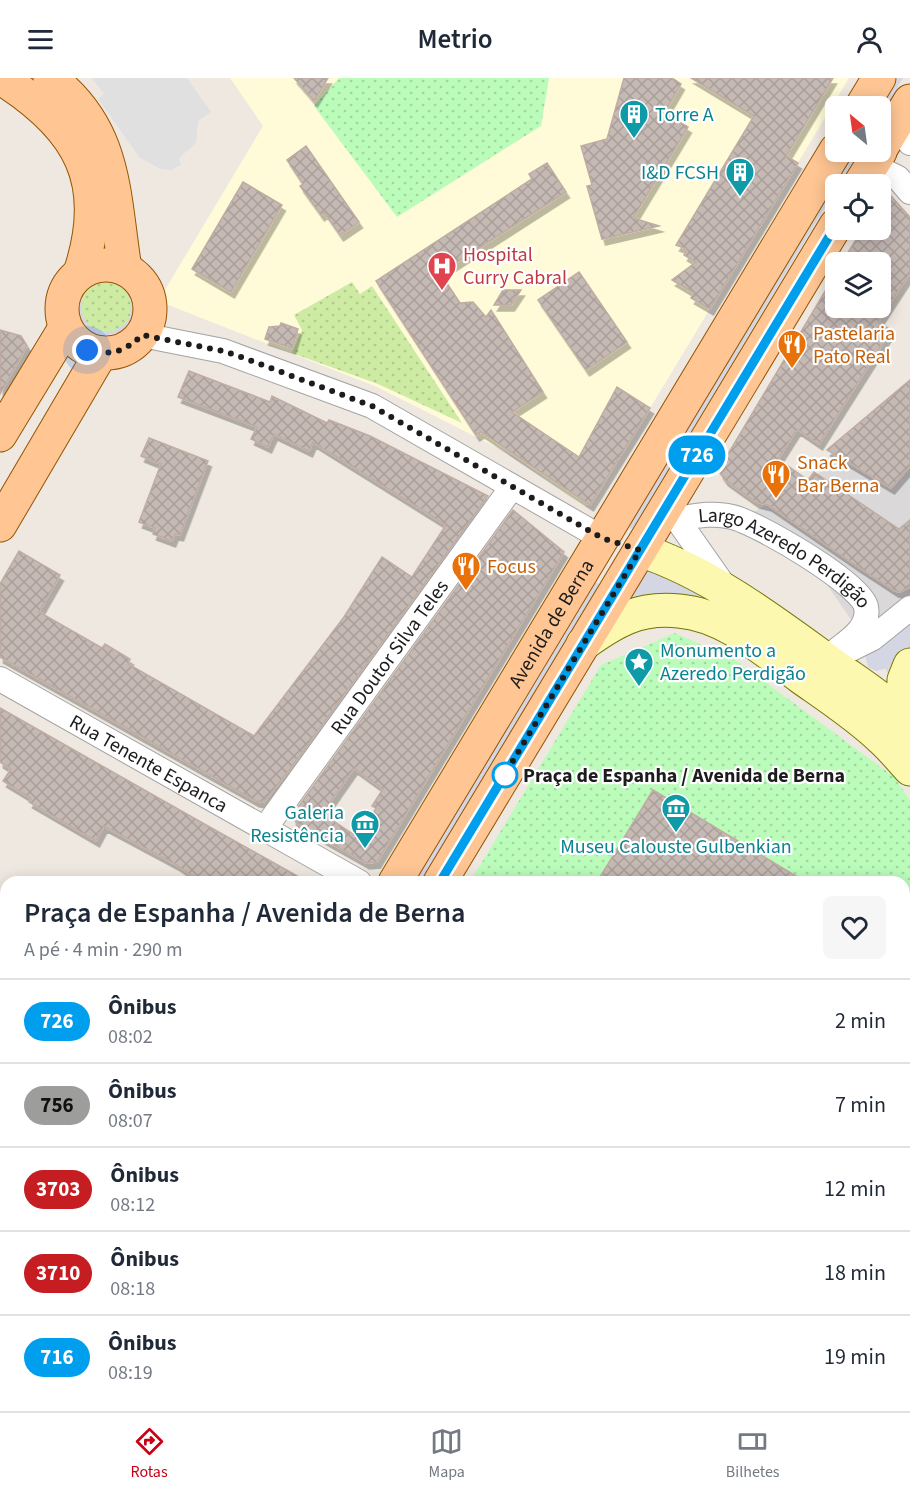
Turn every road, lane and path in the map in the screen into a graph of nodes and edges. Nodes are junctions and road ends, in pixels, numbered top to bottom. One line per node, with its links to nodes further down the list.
1 (50, 78): 10 (main road)
2 (879, 78): 4 (main road)
3 (4, 80): 11 (main road)
4 (868, 96)
5 (906, 122): 7 (main road)
6 (829, 162): 19 (main road, Avenida de Berna)
7 (873, 163): 8 (street)
8 (910, 192)
9 (827, 240): 17 (main road, Avenida de Berna)
10 (125, 269): 11 (main road); 13 (main road)
11 (80, 273): 12 (main road)
12 (65, 328): 14 (main road); 15 (main road)
13 (142, 335): 14 (main road); 16 (street)
14 (101, 353): 18 (main road)
15 (0, 435)
16 (512, 487): 19 (street); 31 (street, Rua Doutor Silva Teles)
17 (670, 515): 20 (main road, Avenida de Berna); 21 (street); 24 (street, Largo Azeredo Perdigão)
18 (0, 525)
19 (602, 538): 20 (main road); 33 (main road, Avenida de Berna)
20 (640, 550): 21 (main road); 23 (main road, Avenida de Berna)
21 (729, 593): 24 (main road)
22 (910, 608): 24 (street)
23 (583, 644): 27 (main road); 34 (main road, Avenida de Berna)
24 (822, 648): 28 (main road)
25 (910, 663): 28 (street); 29 (main road)
26 (0, 679): 31 (street, Rua Tenente Espanca)
27 (813, 686): 28 (main road); 30 (main road)
28 (867, 689): 29 (main road)
29 (907, 723)
30 (910, 769)
31 (266, 827): 32 (street, Rua Tenente Espanca)
32 (350, 876)
33 (399, 876)
34 (444, 876)

